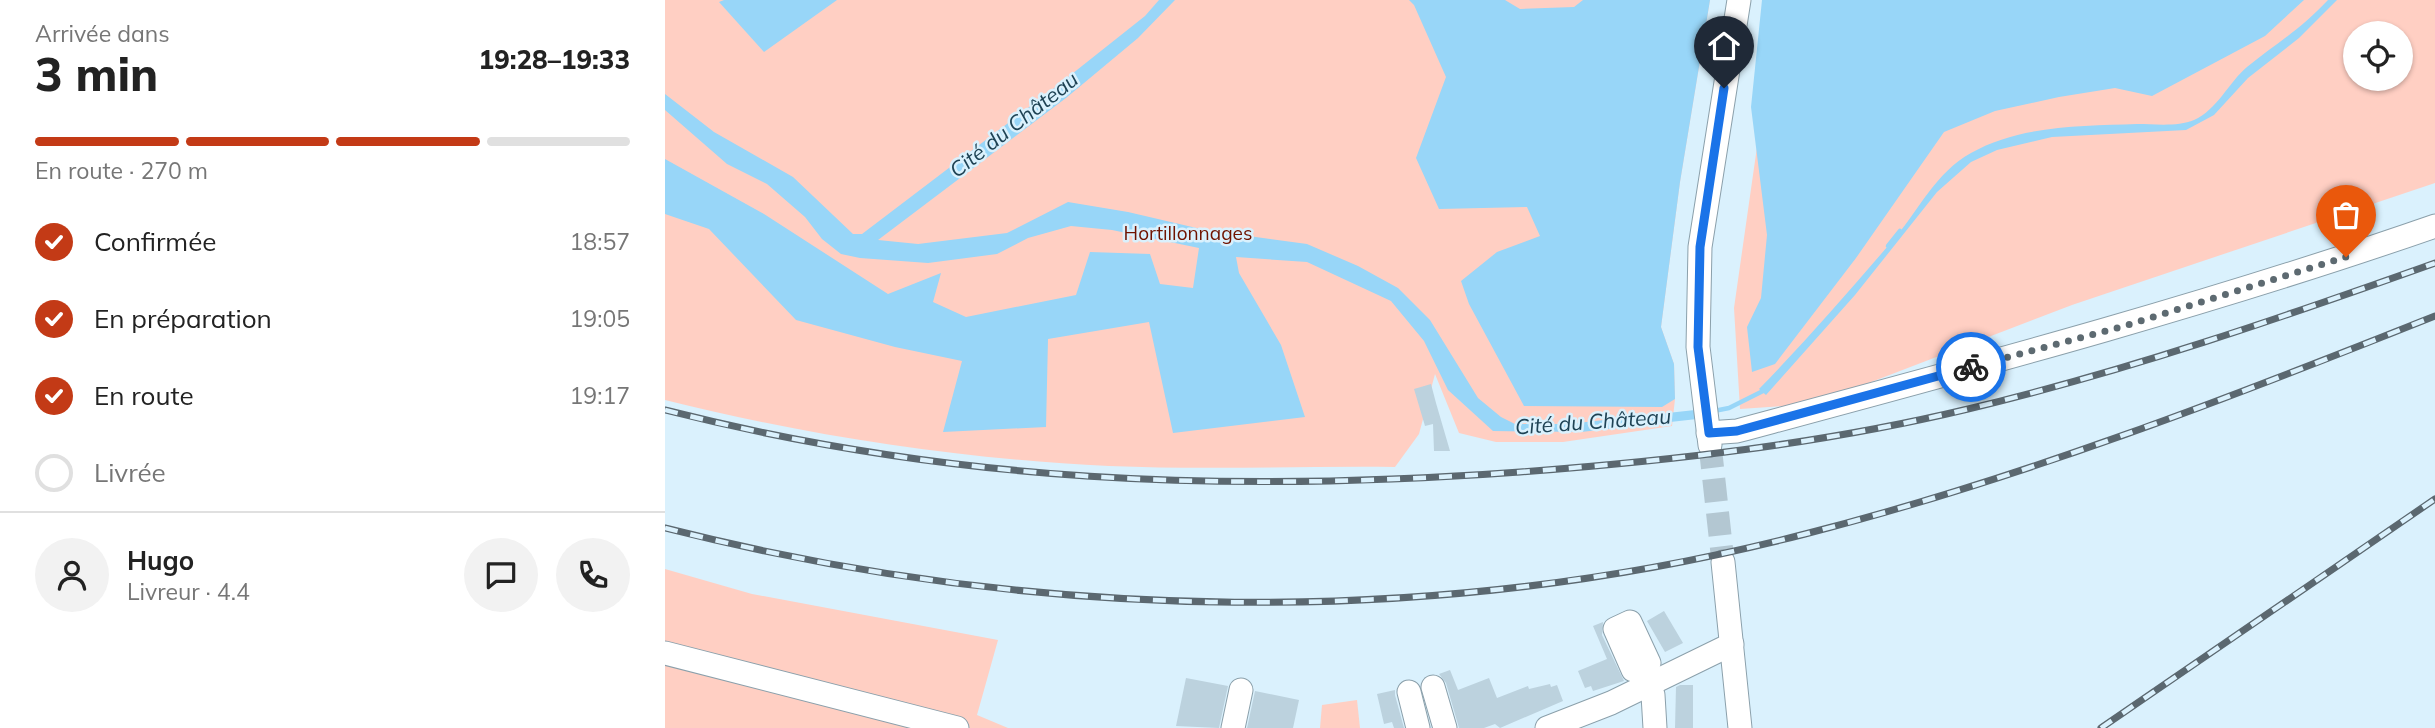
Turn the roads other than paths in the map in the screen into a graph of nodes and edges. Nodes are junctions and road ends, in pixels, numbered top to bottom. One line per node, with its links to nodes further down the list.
1 (1739, 0): 2 (street)
2 (2435, 226)
3 (1723, 562): 4 (street)
4 (1731, 644): 6 (street); 16 (street)
5 (665, 653): 10 (street)
6 (1646, 678): 14 (street); 15 (street)
7 (1433, 687): 13 (street)
8 (1241, 690): 11 (street)
9 (1409, 692): 12 (street)
10 (957, 728)
11 (1233, 728)
12 (1418, 728)
13 (1445, 728)
14 (1547, 728)
15 (1655, 728)
16 (1740, 728)

